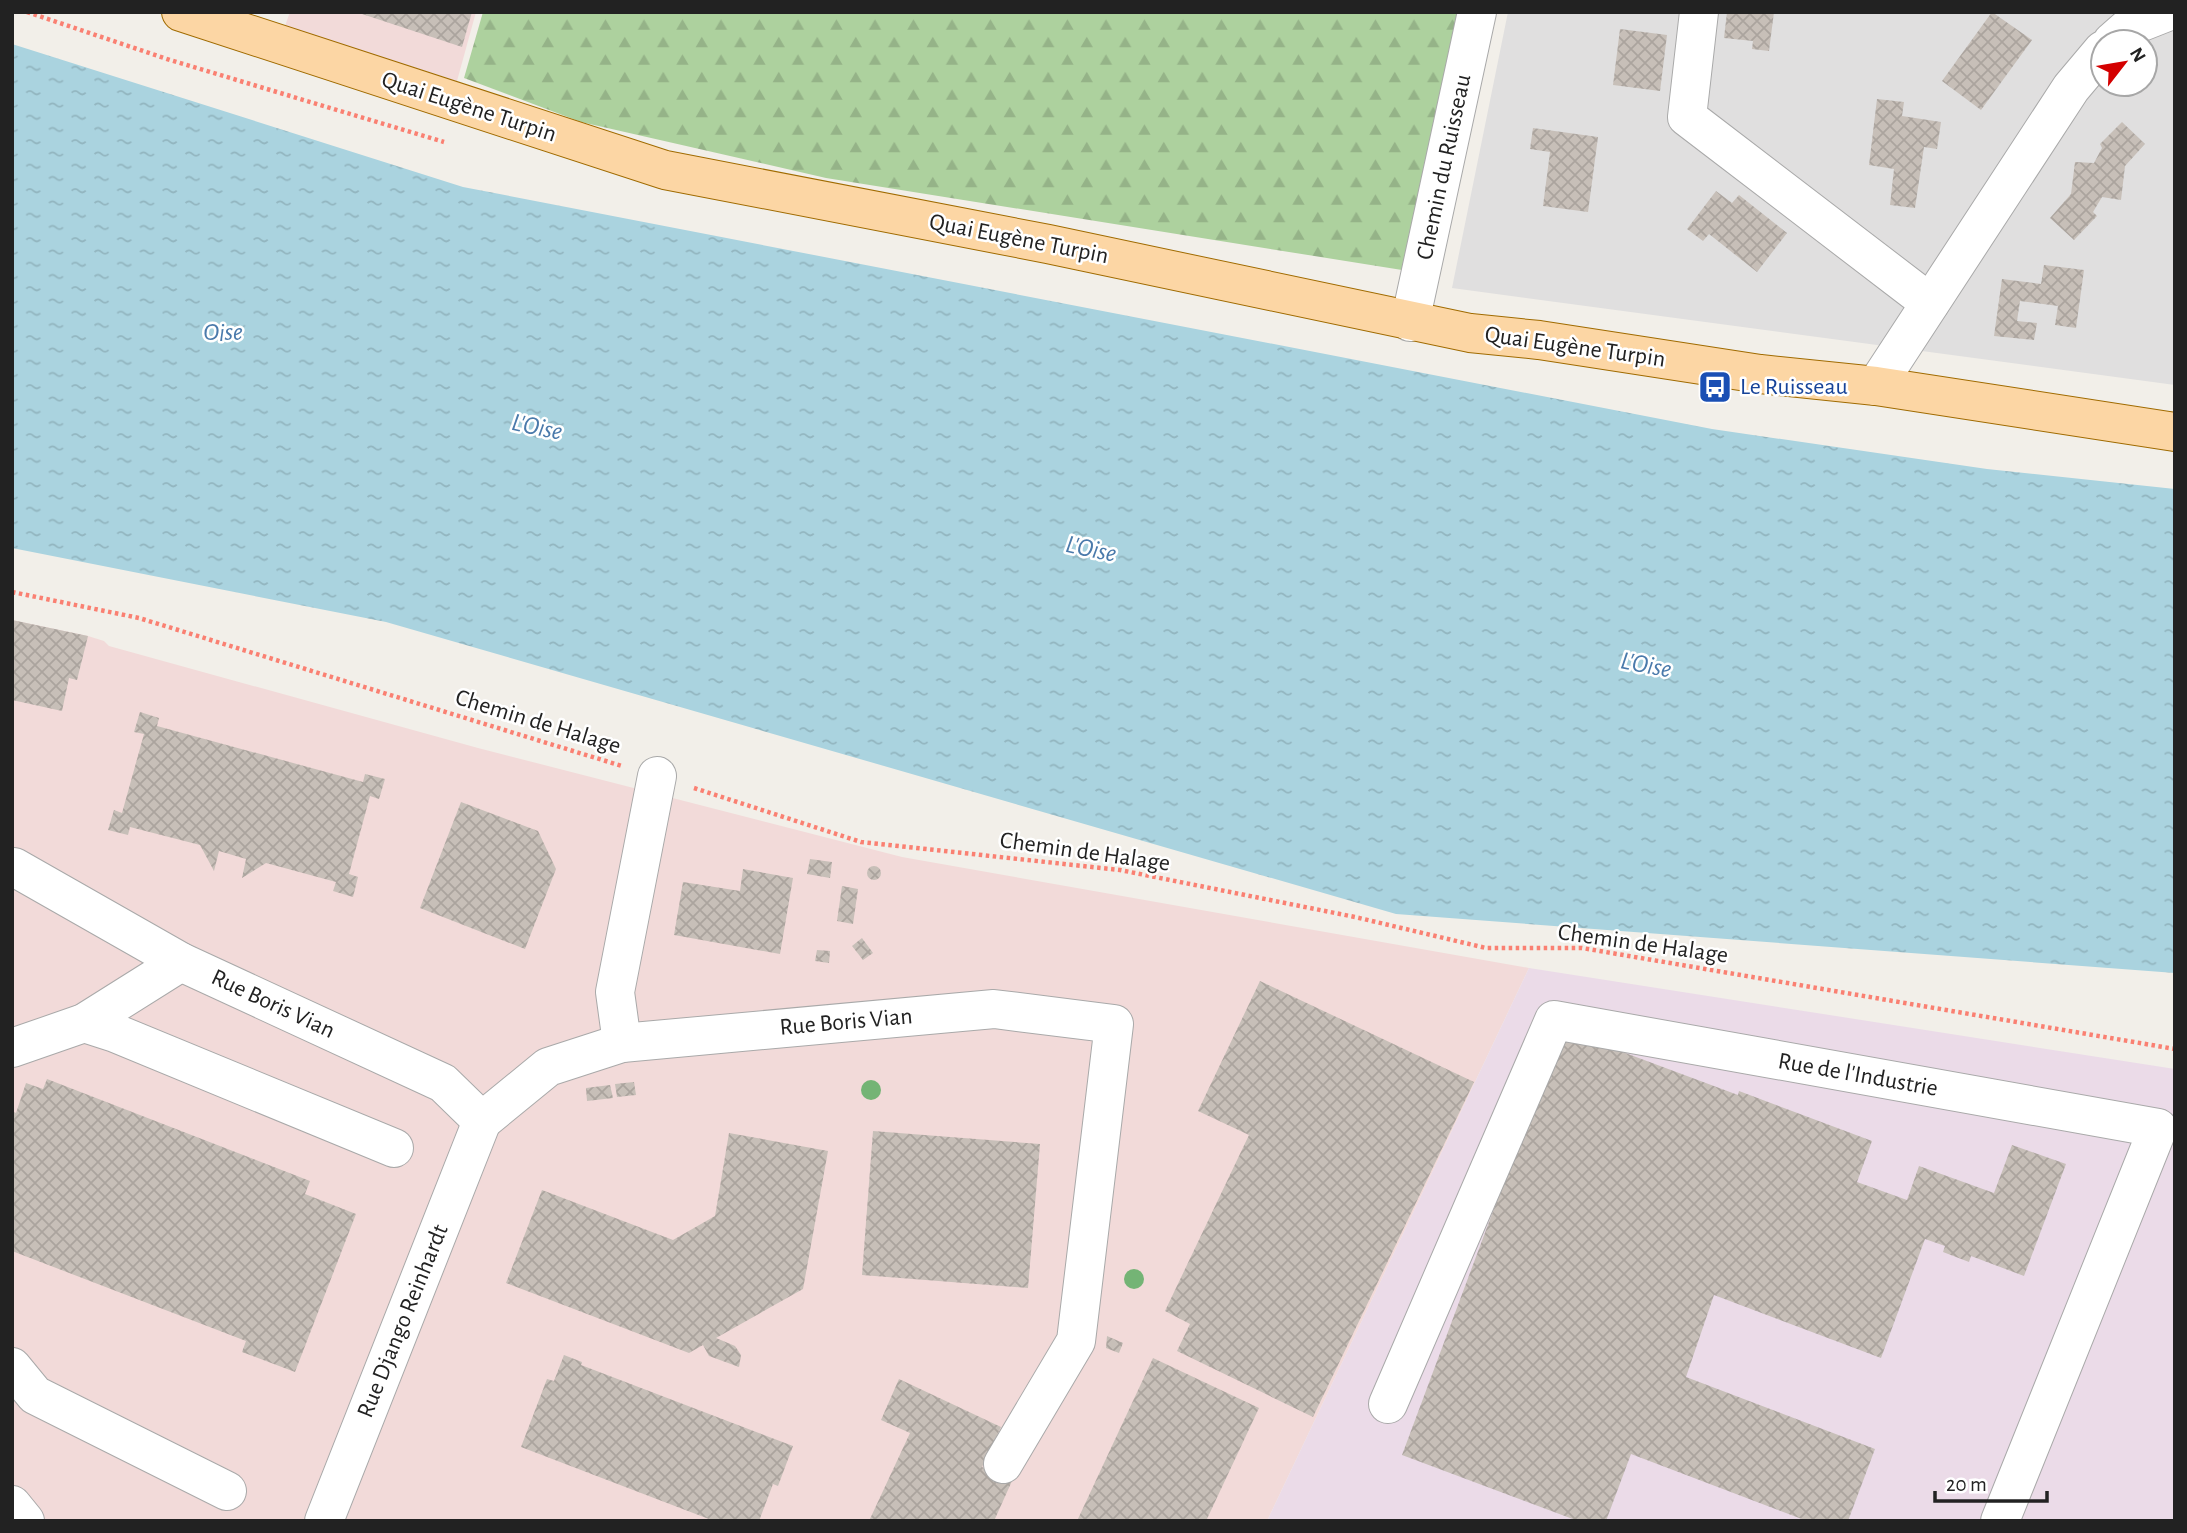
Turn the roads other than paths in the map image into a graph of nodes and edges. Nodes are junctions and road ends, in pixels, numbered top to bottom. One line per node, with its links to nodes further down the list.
1 (181, 12): 8 (main road, Quai Eugène Turpin)
2 (1477, 12): 8 (street, Chemin du Ruisseau)
3 (1699, 12): 7 (street)
4 (2167, 12): 5 (street)
5 (2128, 28)
6 (2089, 67): 7 (street)
7 (1930, 303): 9 (street)
8 (1410, 322): 9 (main road, Quai Eugène Turpin)
9 (1876, 386): 10 (main road, Quai Eugène Turpin)
10 (2175, 432)
11 (657, 776): 15 (street)
12 (14, 867): 13 (street, Rue Boris Vian)
13 (181, 962): 14 (street); 17 (street, Rue Boris Vian)
14 (84, 1023): 16 (street); 18 (street)
15 (622, 1043): 17 (street, Rue Boris Vian); 21 (street, Rue Boris Vian)
16 (12, 1048)
17 (482, 1121): 25 (street, Rue Django Reinhardt)
18 (394, 1148)
19 (12, 1367): 22 (street)
20 (1388, 1404): 26 (street, Rue de l'Industrie)
21 (1003, 1464)
22 (226, 1491)
23 (12, 1505): 24 (street)
24 (25, 1521)
25 (324, 1521)
26 (2000, 1521)

